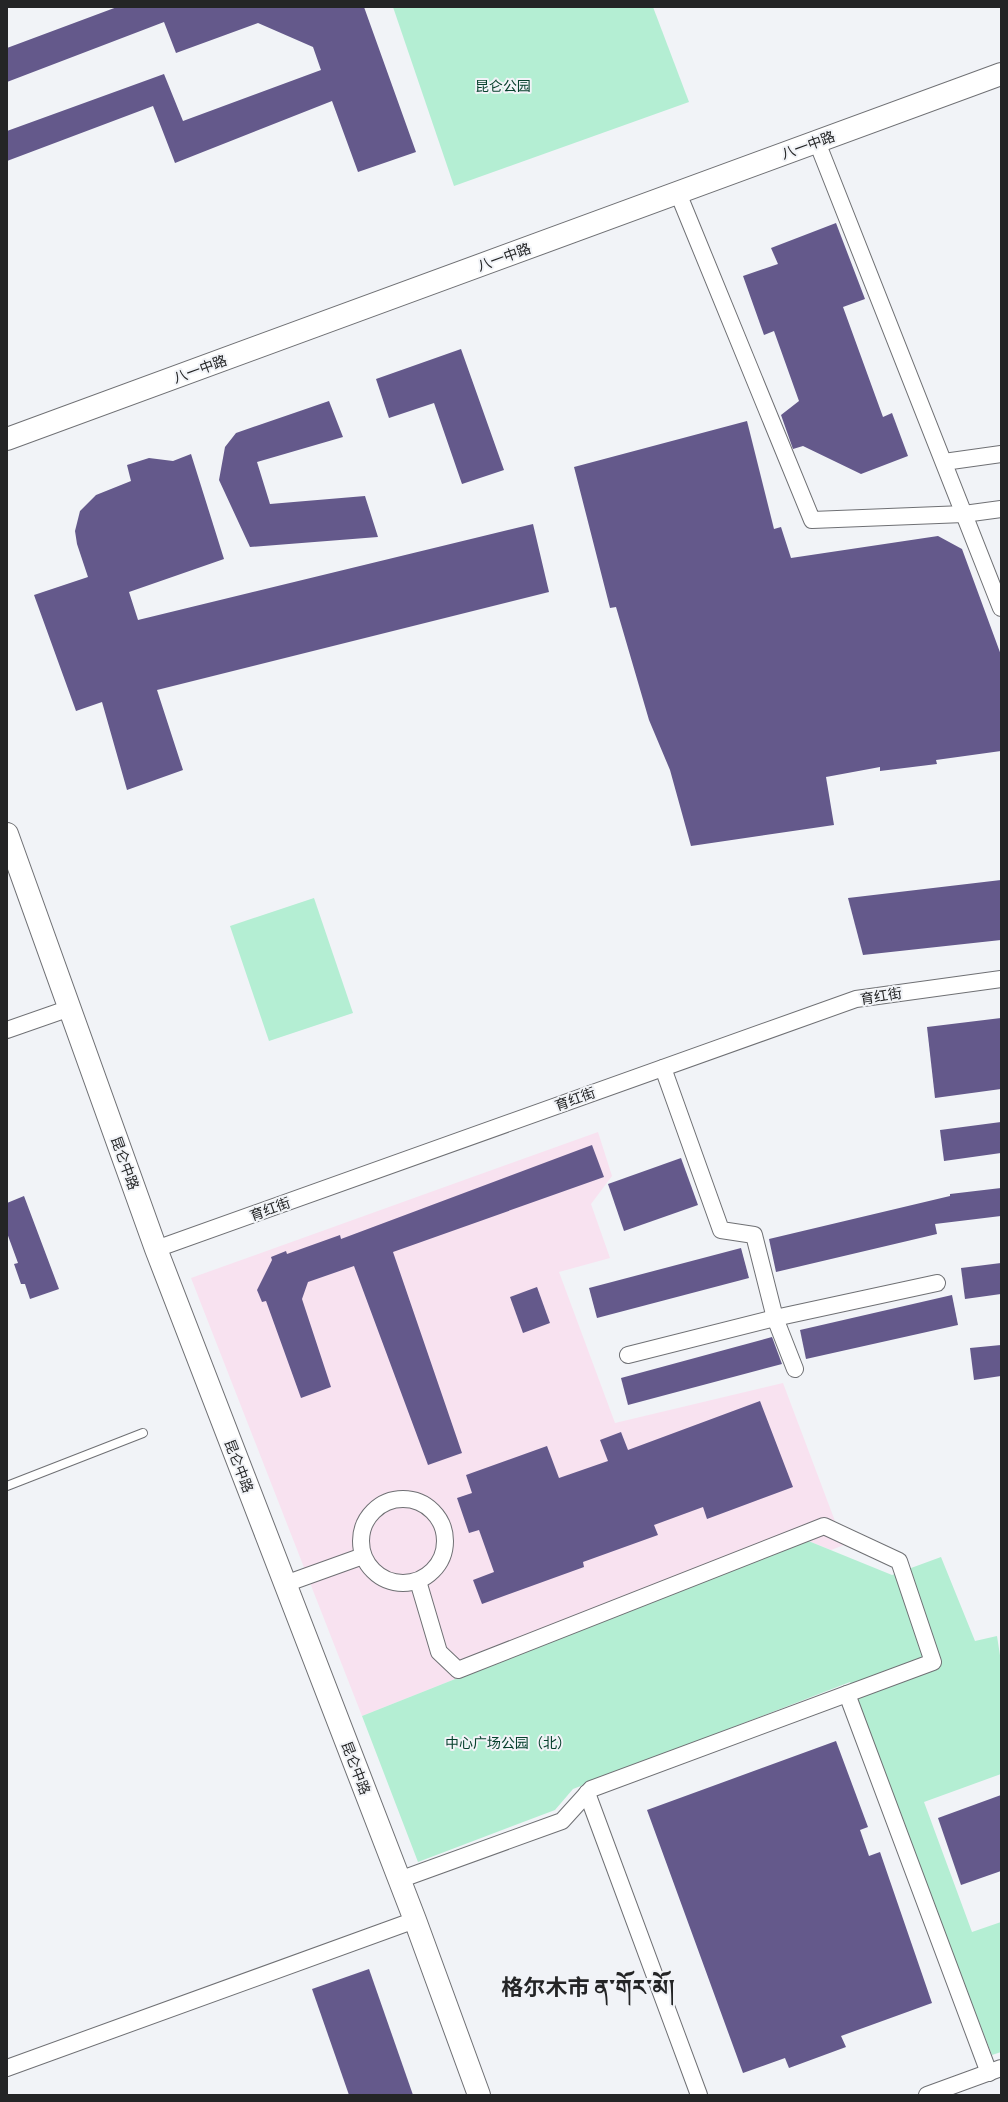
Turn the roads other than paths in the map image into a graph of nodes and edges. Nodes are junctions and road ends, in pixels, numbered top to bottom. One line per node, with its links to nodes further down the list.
1 (1001, 74): 2 (main road, 八一中路)
2 (817, 142): 3 (main road, 八一中路); 6 (street)
3 (678, 193): 4 (main road, 八一中路); 8 (street)
4 (7, 439)
5 (1001, 454): 6 (street)
6 (944, 462): 8 (street)
7 (1001, 509): 8 (street)
8 (964, 514): 9 (street)
9 (1001, 608)
10 (7, 834): 12 (main road, 昆仑中路)
11 (1001, 978): 14 (street, 育红街)
12 (70, 1008): 13 (street); 15 (main road, 昆仑中路)
13 (7, 1030)
14 (663, 1068): 15 (street, 育红街); 17 (street)
15 (156, 1249): 24 (main road, 昆仑中路)
16 (937, 1283): 17 (street)
17 (775, 1318): 18 (street); 19 (street)
18 (628, 1356)
19 (795, 1369)
20 (143, 1433): 21 (lane)
21 (7, 1486)
22 (362, 1556): 23 (street); 23 (street); 24 (street)
23 (418, 1581): 25 (street)
24 (285, 1584): 27 (main road, 昆仑中路)
25 (847, 1694): 26 (street); 30 (street)
26 (587, 1793): 27 (street); 32 (street)
27 (399, 1880): 28 (main road, 昆仑中路)
28 (415, 1920): 29 (street); 31 (main road, 昆仑中路)
29 (7, 2068)
30 (995, 2071): 33 (street)
31 (479, 2095)
32 (699, 2095)
33 (927, 2095)

